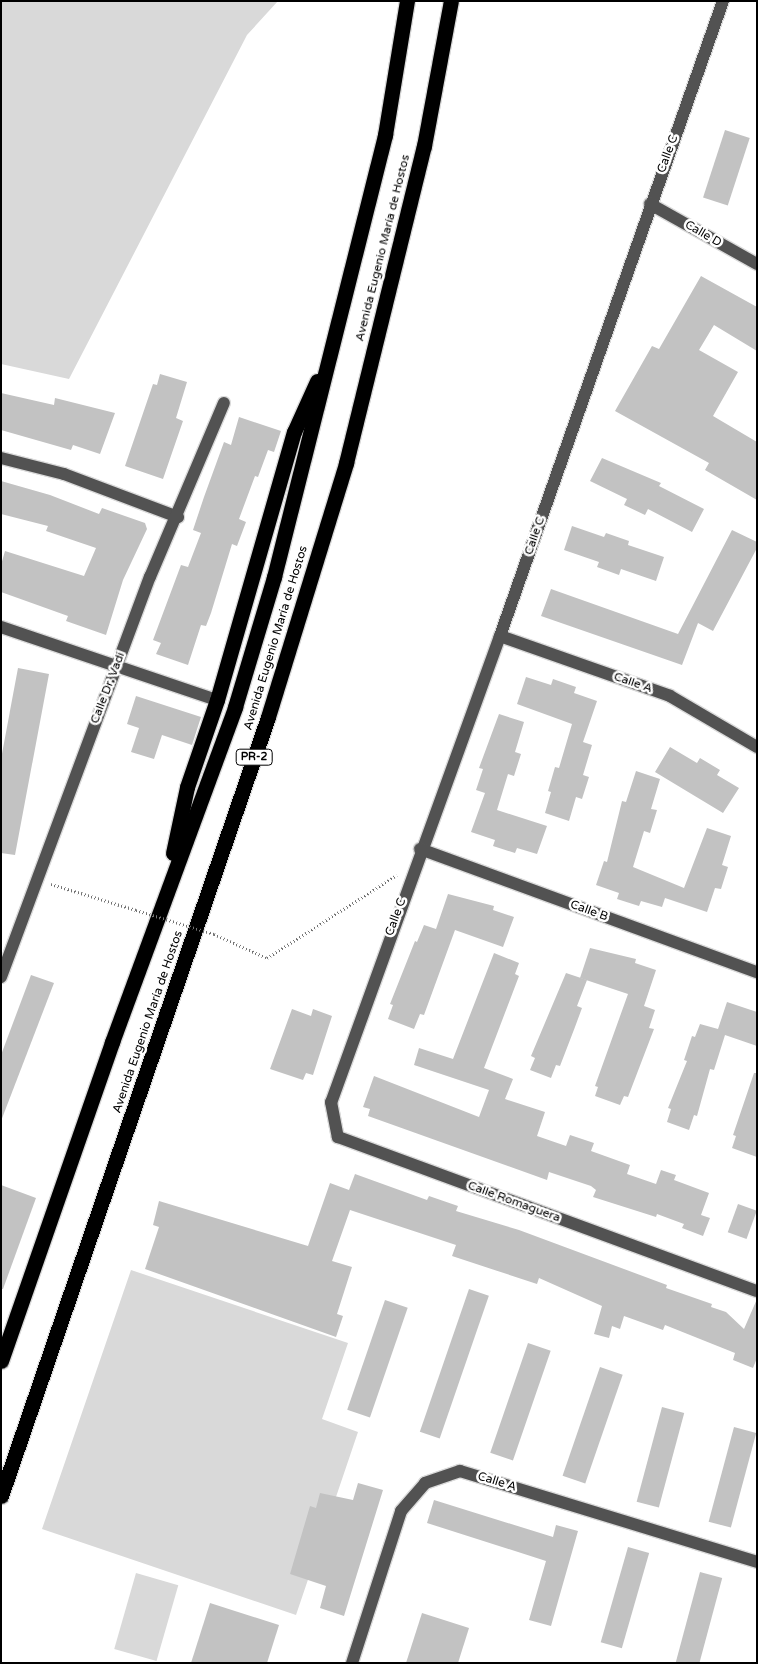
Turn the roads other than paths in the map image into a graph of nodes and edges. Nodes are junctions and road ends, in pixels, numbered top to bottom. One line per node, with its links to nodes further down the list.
1 (407, 1): 6 (highway, Avenida Eugenio María de Hostos / PR-2)
2 (451, 1): 22 (highway, Avenida Eugenio María de Hostos / PR-2)
3 (723, 1): 4 (street, Calle C)
4 (650, 204): 5 (street, Calle D); 11 (street, Calle C)
5 (757, 264)
6 (332, 348): 13 (highway); 16 (highway, Avenida Eugenio María de Hostos / PR-2)
7 (224, 403): 9 (street, Calle Dr. Vadi)
8 (1, 458): 9 (street)
9 (178, 517): 12 (street, Calle Dr. Vadi)
10 (1, 626): 12 (street)
11 (500, 636): 14 (street, Calle A); 15 (street, Calle C)
12 (116, 667): 13 (street); 18 (street, Calle Dr. Vadi)
13 (217, 700): 16 (highway)
14 (757, 747)
15 (420, 849): 17 (street, Calle B); 19 (street, Calle C)
16 (164, 900): 21 (highway, Avenida Eugenio María de Hostos / PR-2)
17 (757, 972)
18 (1, 977)
19 (342, 1070): 20 (street, Calle Romaguera)
20 (757, 1291)
21 (1, 1362)
22 (1, 1496)
23 (757, 1562): 24 (street, Calle A)
24 (352, 1663)

